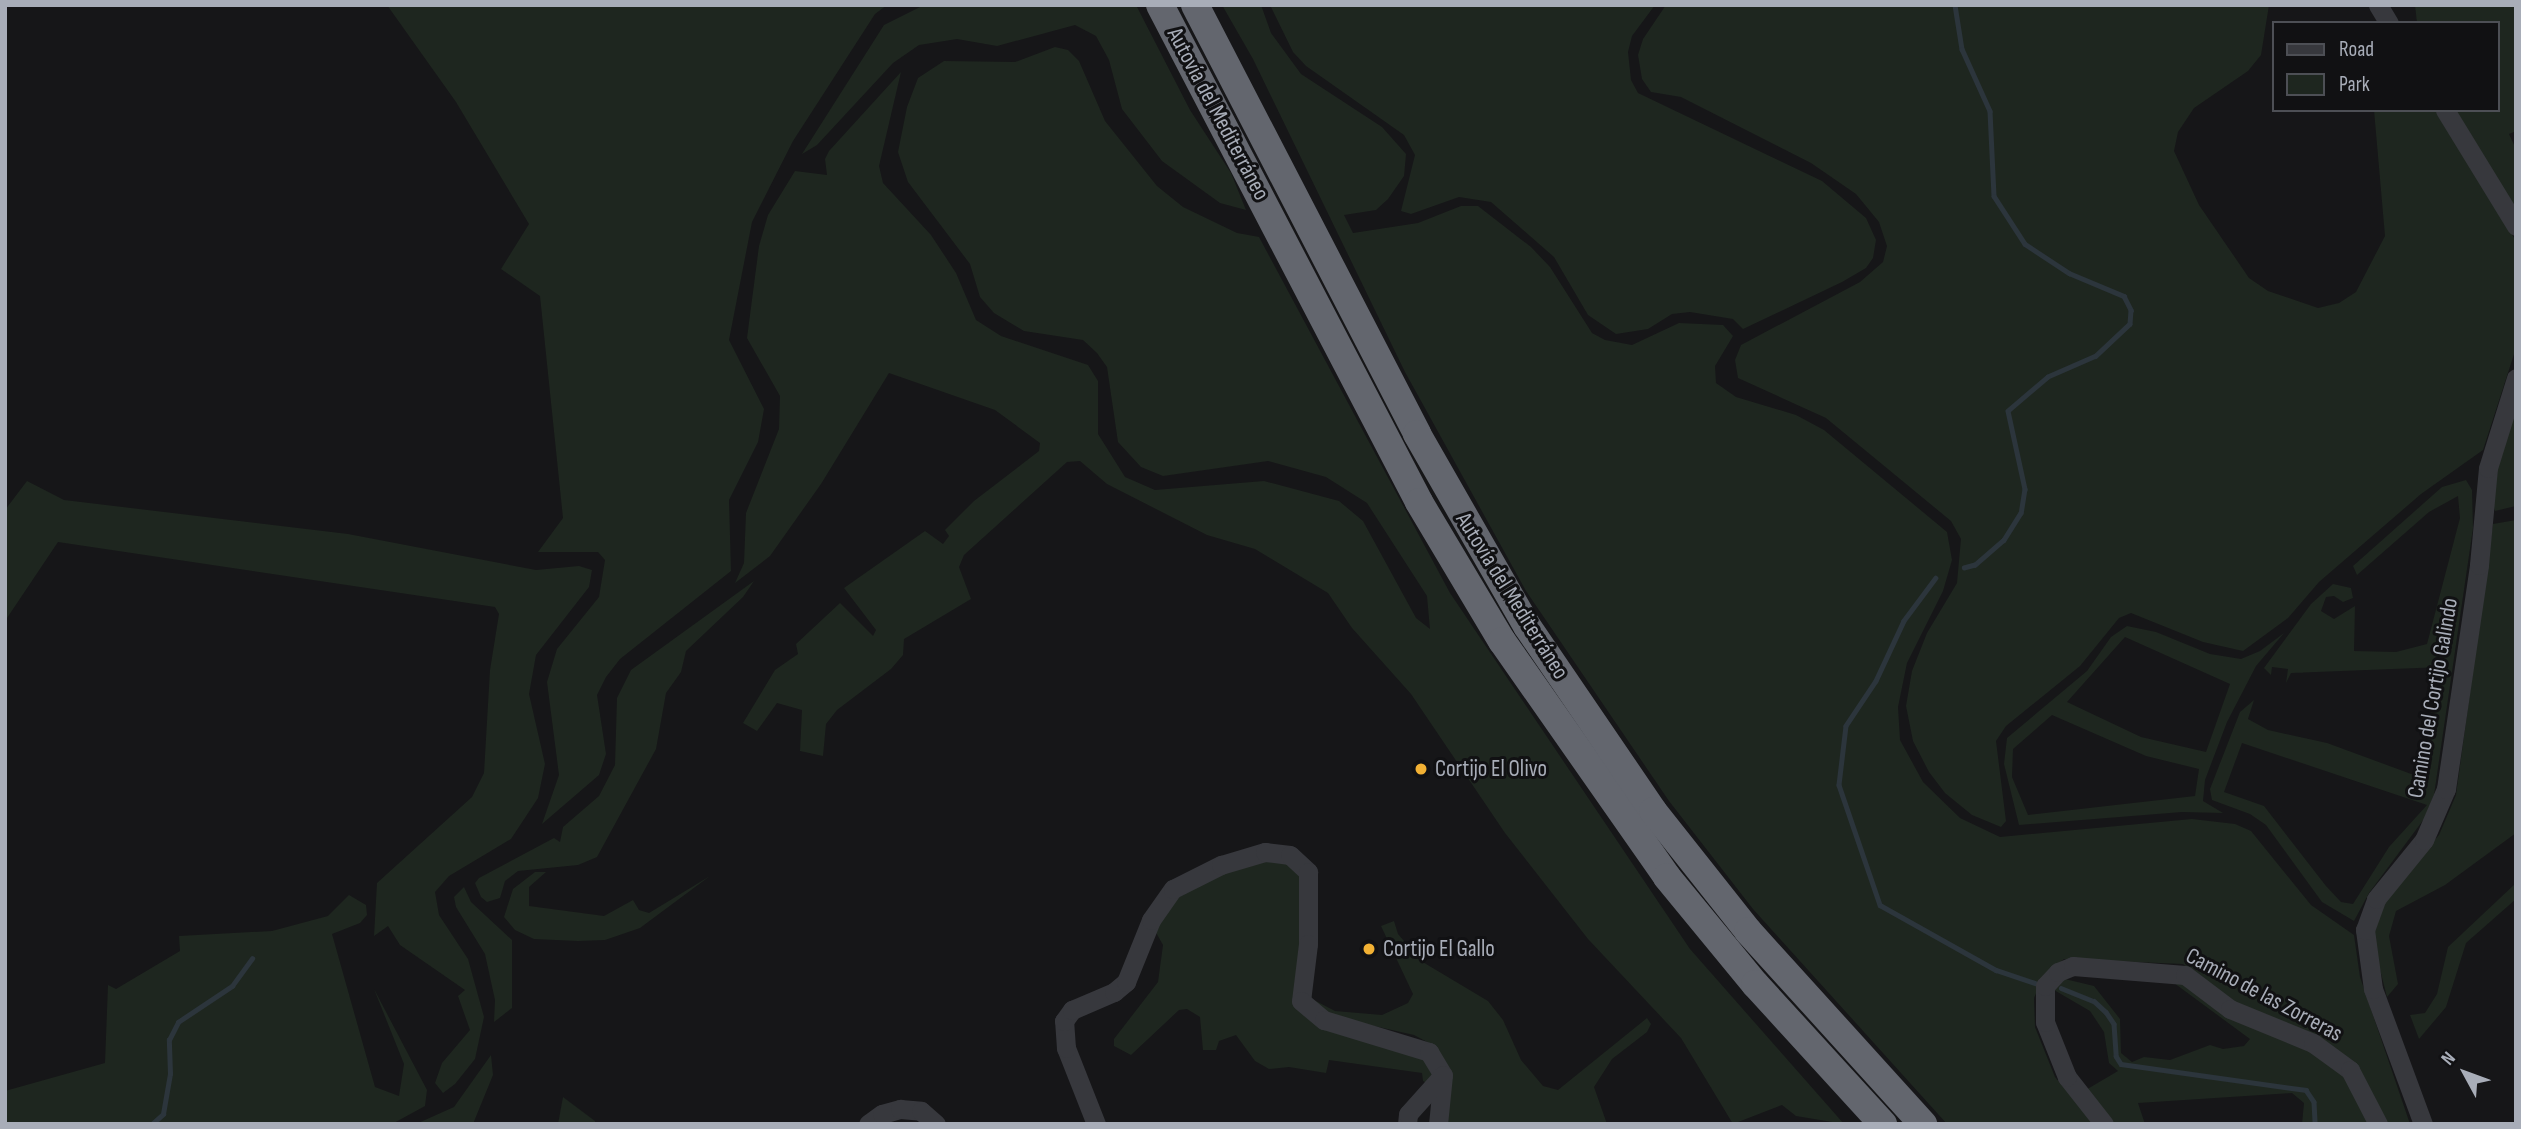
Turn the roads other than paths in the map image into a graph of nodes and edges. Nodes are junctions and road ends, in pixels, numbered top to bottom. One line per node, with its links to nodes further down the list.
1 (1160, 5): 14 (highway, Autovía del Mediterráneo)
2 (1195, 5): 15 (highway, Autovía del Mediterráneo)
3 (2378, 5): 4 (street)
4 (2388, 21)
5 (2446, 112): 6 (street)
6 (2516, 226)
7 (2516, 378): 18 (street, Camino del Cortijo Galindo)
8 (1443, 1075): 11 (street); 12 (street); 13 (street)
9 (869, 1124): 10 (street)
10 (936, 1124)
11 (1096, 1124)
12 (1407, 1124)
13 (1438, 1124)
14 (1883, 1124)
15 (1923, 1124)
16 (2104, 1124): 17 (street, Camino de las Zorreras)
17 (2378, 1124)
18 (2423, 1124)

